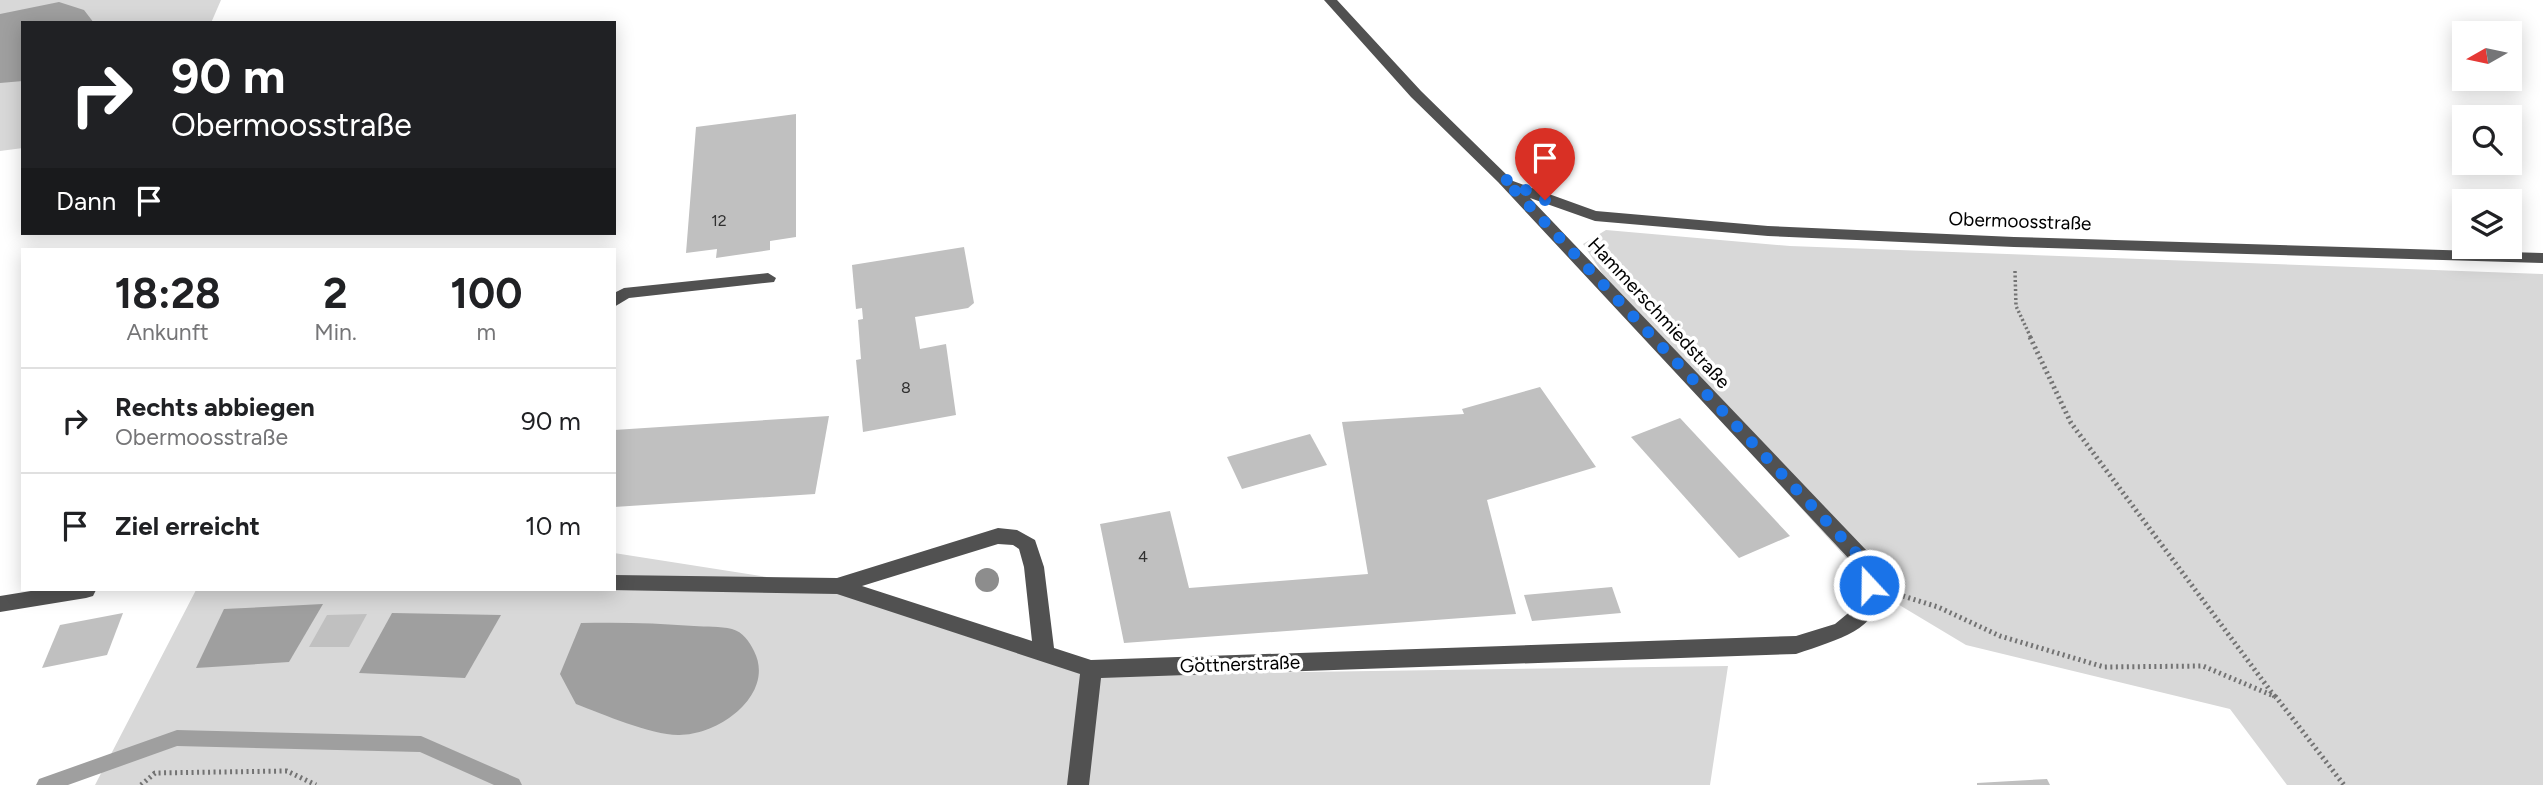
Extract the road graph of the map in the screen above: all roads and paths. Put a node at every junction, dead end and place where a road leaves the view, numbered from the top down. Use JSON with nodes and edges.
{"nodes":[{"id":1,"x":1330,"y":0,"type":"edge"},
{"id":2,"x":1503,"y":178,"type":"junction"},
{"id":3,"x":2014,"y":243,"type":"junction"},
{"id":4,"x":2543,"y":258,"type":"edge"},
{"id":5,"x":768,"y":278,"type":"dead end"},
{"id":6,"x":616,"y":300,"type":"edge"},
{"id":7,"x":616,"y":583,"type":"edge"},
{"id":8,"x":1869,"y":585,"type":"junction"},
{"id":9,"x":837,"y":586,"type":"junction"},
{"id":10,"x":80,"y":591,"type":"edge"},
{"id":11,"x":0,"y":604,"type":"edge"},
{"id":12,"x":1868,"y":609,"type":"joint"},
{"id":13,"x":1044,"y":653,"type":"junction"},
{"id":14,"x":1091,"y":669,"type":"junction"},
{"id":15,"x":2276,"y":698,"type":"junction"},
{"id":16,"x":141,"y":785,"type":"edge"},
{"id":17,"x":316,"y":785,"type":"edge"},
{"id":18,"x":1078,"y":785,"type":"edge"},
{"id":19,"x":2344,"y":785,"type":"edge"}],
"edges":[{"from":1,"to":2,"type":"street","name":"Hammerschmiedstraße"},
{"from":2,"to":3,"type":"street","name":"Obermoosstraße"},
{"from":2,"to":8,"type":"street","name":"Hammerschmiedstraße"},
{"from":3,"to":4,"type":"street","name":"Obermoosstraße"},
{"from":3,"to":15,"type":"path"},
{"from":5,"to":6,"type":"street"},
{"from":7,"to":9,"type":"street","name":"Göttnerstraße"},
{"from":8,"to":12,"type":"street","name":"Hammerschmiedstraße"},
{"from":8,"to":15,"type":"path"},
{"from":9,"to":13,"type":"street","name":"Göttnerstraße"},
{"from":9,"to":13,"type":"street"},
{"from":10,"to":11,"type":"street"},
{"from":12,"to":14,"type":"street","name":"Göttnerstraße"},
{"from":13,"to":14,"type":"street","name":"Göttnerstraße"},
{"from":14,"to":18,"type":"street"},
{"from":15,"to":19,"type":"path"},
{"from":16,"to":17,"type":"path"}]}
